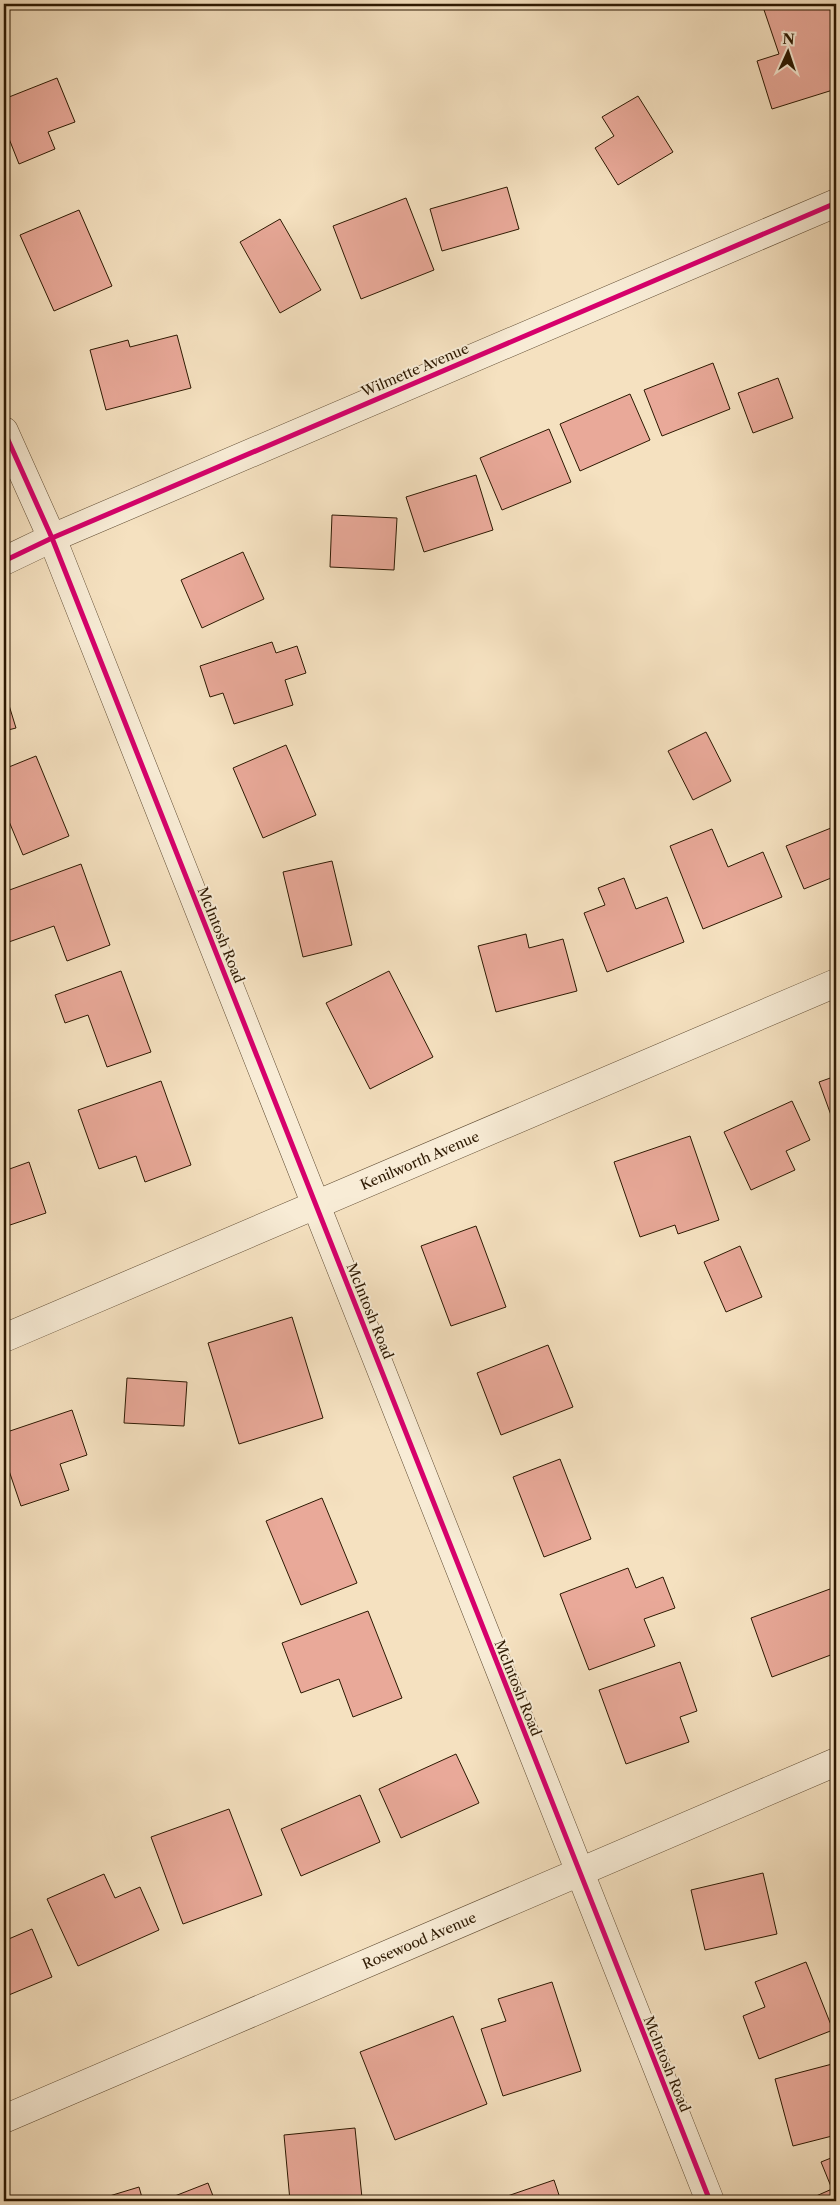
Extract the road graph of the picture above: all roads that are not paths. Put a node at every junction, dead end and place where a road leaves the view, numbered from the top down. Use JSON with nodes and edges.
{"nodes":[{"id":1,"x":836,"y":203,"type":"edge"},
{"id":2,"x":4,"y":431,"type":"edge"},
{"id":3,"x":52,"y":538,"type":"junction"},
{"id":4,"x":4,"y":561,"type":"edge"},
{"id":5,"x":836,"y":983,"type":"edge"},
{"id":6,"x":316,"y":1206,"type":"junction"},
{"id":7,"x":4,"y":1338,"type":"edge"},
{"id":8,"x":836,"y":1762,"type":"edge"},
{"id":9,"x":579,"y":1872,"type":"junction"},
{"id":10,"x":4,"y":2119,"type":"edge"},
{"id":11,"x":710,"y":2201,"type":"edge"}],
"edges":[{"from":1,"to":3,"type":"street","name":"Wilmette Avenue"},
{"from":2,"to":3,"type":"street","name":"McIntosh Road"},
{"from":3,"to":4,"type":"street","name":"Wilmette Avenue"},
{"from":3,"to":6,"type":"street","name":"McIntosh Road"},
{"from":5,"to":6,"type":"street","name":"Kenilworth Avenue"},
{"from":6,"to":7,"type":"street","name":"Kenilworth Avenue"},
{"from":6,"to":9,"type":"street","name":"McIntosh Road"},
{"from":8,"to":9,"type":"street","name":"Rosewood Avenue"},
{"from":9,"to":10,"type":"street","name":"Rosewood Avenue"},
{"from":9,"to":11,"type":"street","name":"McIntosh Road"}]}
